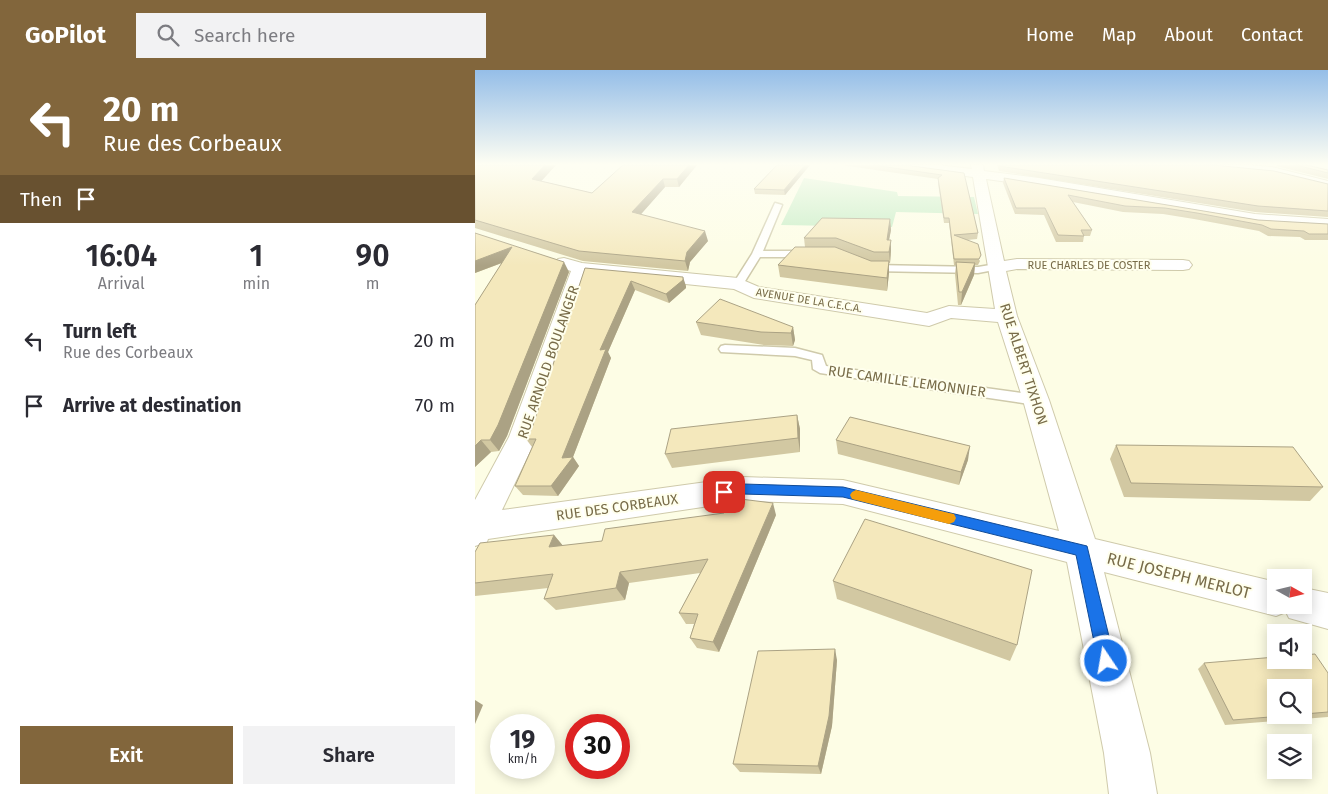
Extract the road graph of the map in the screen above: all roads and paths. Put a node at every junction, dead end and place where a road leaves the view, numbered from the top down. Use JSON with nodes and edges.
{"nodes":[{"id":1,"x":983,"y":199,"type":"edge"},
{"id":2,"x":1137,"y":199,"type":"edge"},
{"id":3,"x":778,"y":205,"type":"dead end"},
{"id":4,"x":1328,"y":224,"type":"edge"},
{"id":5,"x":757,"y":254,"type":"junction"},
{"id":6,"x":820,"y":254,"type":"edge"},
{"id":7,"x":544,"y":257,"type":"edge"},
{"id":8,"x":858,"y":261,"type":"edge"},
{"id":9,"x":1183,"y":265,"type":"dead end"},
{"id":10,"x":996,"y":267,"type":"junction"},
{"id":11,"x":581,"y":268,"type":"junction"},
{"id":12,"x":738,"y":284,"type":"junction"},
{"id":13,"x":1007,"y":316,"type":"junction"},
{"id":14,"x":725,"y":349,"type":"dead end"},
{"id":15,"x":1037,"y":400,"type":"junction"},
{"id":16,"x":476,"y":529,"type":"edge"},
{"id":17,"x":1082,"y":551,"type":"junction"},
{"id":18,"x":1267,"y":597,"type":"edge"},
{"id":19,"x":1313,"y":608,"type":"edge"},
{"id":20,"x":1328,"y":612,"type":"edge"},
{"id":21,"x":1133,"y":794,"type":"edge"}],
"edges":[{"from":1,"to":10,"type":"street","name":"RUE ALBERT TIXHON"},
{"from":2,"to":4,"type":"street"},
{"from":3,"to":5,"type":"lane"},
{"from":5,"to":6,"type":"lane"},
{"from":5,"to":12,"type":"lane"},
{"from":7,"to":11,"type":"street","name":"RUE ARNOLD BOULANGER"},
{"from":8,"to":10,"type":"lane"},
{"from":9,"to":10,"type":"street","name":"RUE CHARLES DE COSTER"},
{"from":10,"to":13,"type":"street","name":"RUE ALBERT TIXHON"},
{"from":11,"to":12,"type":"street","name":"AVENUE DE LA C.E.C.A."},
{"from":11,"to":16,"type":"street","name":"RUE ARNOLD BOULANGER"},
{"from":12,"to":13,"type":"street","name":"AVENUE DE LA C.E.C.A."},
{"from":13,"to":15,"type":"street","name":"RUE ALBERT TIXHON"},
{"from":14,"to":15,"type":"lane","name":"RUE CAMILLE LEMONNIER"},
{"from":15,"to":17,"type":"street","name":"RUE ALBERT TIXHON"},
{"from":16,"to":17,"type":"street","name":"RUE DES CORBEAUX"},
{"from":17,"to":18,"type":"street","name":"RUE JOSEPH MERLOT"},
{"from":17,"to":21,"type":"street","name":"RUE ALBERT TIXHON"},
{"from":19,"to":20,"type":"street"}]}
